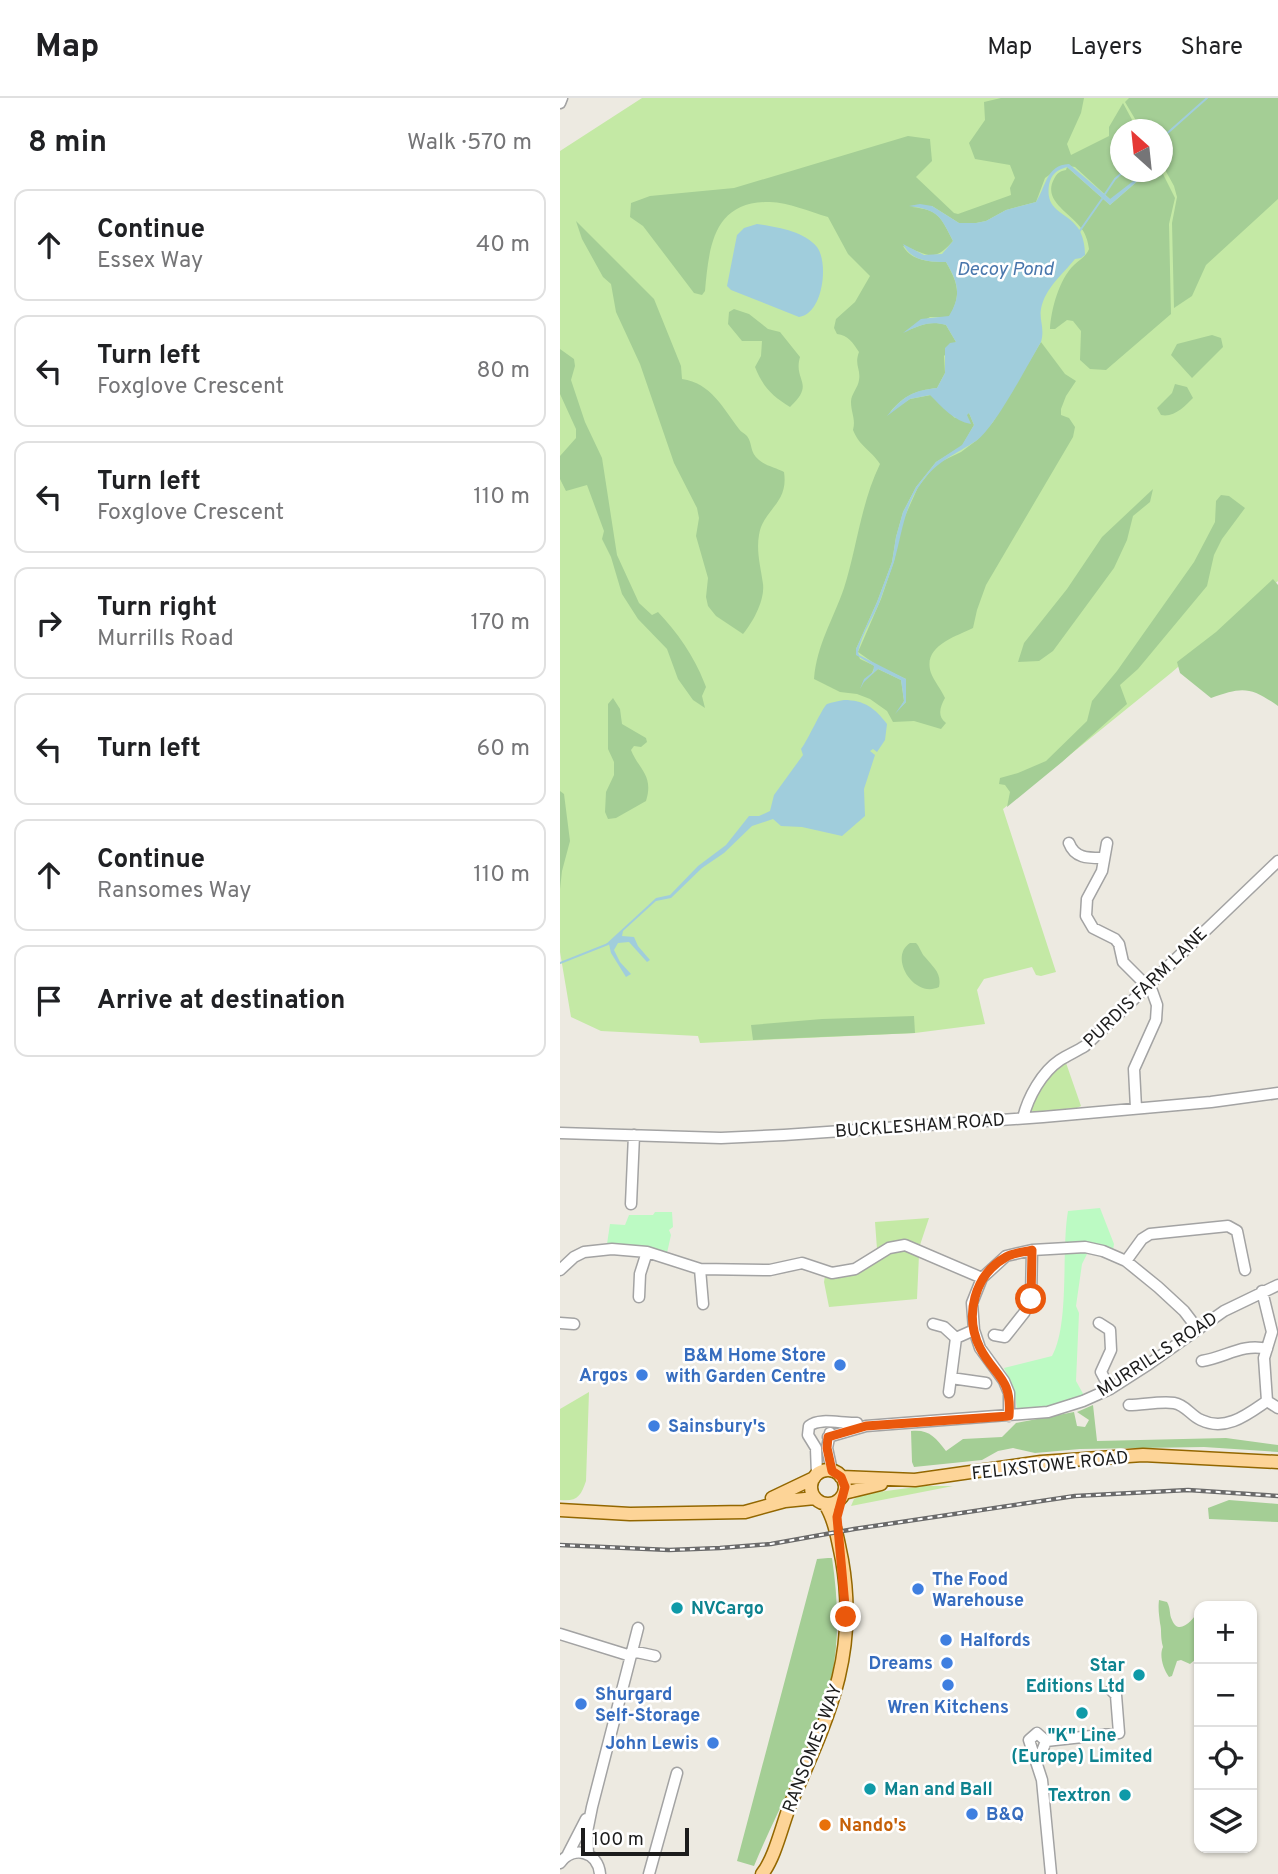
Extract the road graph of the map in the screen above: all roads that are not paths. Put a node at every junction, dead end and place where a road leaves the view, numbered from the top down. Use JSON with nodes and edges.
{"nodes":[{"id":1,"x":562,"y":98,"type":"edge"},
{"id":2,"x":560,"y":103,"type":"edge"},
{"id":3,"x":1069,"y":843,"type":"dead end"},
{"id":4,"x":1107,"y":843,"type":"dead end"},
{"id":5,"x":1104,"y":858,"type":"junction"},
{"id":6,"x":1278,"y":861,"type":"edge"},
{"id":7,"x":1147,"y":985,"type":"junction"},
{"id":8,"x":1278,"y":1093,"type":"edge"},
{"id":9,"x":1136,"y":1108,"type":"junction"},
{"id":10,"x":1023,"y":1118,"type":"junction"},
{"id":11,"x":560,"y":1133,"type":"edge"},
{"id":12,"x":634,"y":1135,"type":"junction"},
{"id":13,"x":631,"y":1204,"type":"dead end"},
{"id":14,"x":1032,"y":1250,"type":"junction"},
{"id":15,"x":647,"y":1252,"type":"junction"},
{"id":16,"x":1126,"y":1261,"type":"junction"},
{"id":17,"x":561,"y":1266,"type":"edge"},
{"id":18,"x":700,"y":1269,"type":"junction"},
{"id":19,"x":1245,"y":1270,"type":"dead end"},
{"id":20,"x":982,"y":1278,"type":"junction"},
{"id":21,"x":1278,"y":1285,"type":"edge"},
{"id":22,"x":1262,"y":1291,"type":"junction"},
{"id":23,"x":639,"y":1297,"type":"dead end"},
{"id":24,"x":703,"y":1304,"type":"dead end"},
{"id":25,"x":560,"y":1323,"type":"edge"},
{"id":26,"x":1099,"y":1323,"type":"dead end"},
{"id":27,"x":574,"y":1324,"type":"dead end"},
{"id":28,"x":933,"y":1324,"type":"dead end"},
{"id":29,"x":1197,"y":1328,"type":"junction"},
{"id":30,"x":974,"y":1330,"type":"junction"},
{"id":31,"x":994,"y":1335,"type":"dead end"},
{"id":32,"x":956,"y":1338,"type":"junction"},
{"id":33,"x":1267,"y":1349,"type":"junction"},
{"id":34,"x":1202,"y":1361,"type":"dead end"},
{"id":35,"x":951,"y":1378,"type":"junction"},
{"id":36,"x":986,"y":1382,"type":"dead end"},
{"id":37,"x":1110,"y":1389,"type":"junction"},
{"id":38,"x":949,"y":1392,"type":"dead end"},
{"id":39,"x":1267,"y":1401,"type":"junction"},
{"id":40,"x":1129,"y":1405,"type":"dead end"},
{"id":41,"x":1278,"y":1408,"type":"edge"},
{"id":42,"x":1009,"y":1416,"type":"junction"},
{"id":43,"x":825,"y":1422,"type":"junction"},
{"id":44,"x":866,"y":1426,"type":"junction"},
{"id":45,"x":828,"y":1437,"type":"junction"},
{"id":46,"x":1278,"y":1462,"type":"edge"},
{"id":47,"x":836,"y":1474,"type":"junction"},
{"id":48,"x":815,"y":1476,"type":"junction"},
{"id":49,"x":906,"y":1480,"type":"junction"},
{"id":50,"x":843,"y":1495,"type":"junction"},
{"id":51,"x":820,"y":1501,"type":"junction"},
{"id":52,"x":560,"y":1510,"type":"edge"},
{"id":53,"x":746,"y":1512,"type":"junction"},
{"id":54,"x":693,"y":1514,"type":"junction"},
{"id":55,"x":835,"y":1527,"type":"junction"},
{"id":56,"x":838,"y":1541,"type":"junction"},
{"id":57,"x":638,"y":1628,"type":"dead end"},
{"id":58,"x":560,"y":1634,"type":"edge"},
{"id":59,"x":632,"y":1653,"type":"junction"},
{"id":60,"x":655,"y":1657,"type":"dead end"},
{"id":61,"x":1111,"y":1690,"type":"dead end"},
{"id":62,"x":1046,"y":1741,"type":"junction"},
{"id":63,"x":1038,"y":1762,"type":"junction"},
{"id":64,"x":677,"y":1773,"type":"dead end"},
{"id":65,"x":592,"y":1807,"type":"junction"},
{"id":66,"x":588,"y":1854,"type":"junction"},
{"id":67,"x":564,"y":1859,"type":"edge"},
{"id":68,"x":765,"y":1872,"type":"edge"},
{"id":69,"x":600,"y":1874,"type":"edge"},
{"id":70,"x":649,"y":1874,"type":"edge"},
{"id":71,"x":1051,"y":1874,"type":"edge"}],
"edges":[{"from":1,"to":2,"type":"street"},
{"from":3,"to":5,"type":"street"},
{"from":4,"to":5,"type":"street"},
{"from":5,"to":7,"type":"street"},
{"from":6,"to":7,"type":"street","name":"PURDIS FARM LANE"},
{"from":7,"to":9,"type":"street"},
{"from":7,"to":10,"type":"street","name":"PURDIS FARM LANE"},
{"from":8,"to":9,"type":"street","name":"BUCKLESHAM ROAD"},
{"from":9,"to":10,"type":"street","name":"BUCKLESHAM ROAD"},
{"from":10,"to":12,"type":"street","name":"BUCKLESHAM ROAD"},
{"from":11,"to":12,"type":"street","name":"BUCKLESHAM ROAD"},
{"from":12,"to":13,"type":"street"},
{"from":14,"to":16,"type":"street"},
{"from":14,"to":20,"type":"street"},
{"from":14,"to":31,"type":"street"},
{"from":15,"to":17,"type":"street"},
{"from":15,"to":18,"type":"street"},
{"from":15,"to":23,"type":"street"},
{"from":16,"to":19,"type":"street"},
{"from":16,"to":29,"type":"street"},
{"from":18,"to":20,"type":"street"},
{"from":18,"to":24,"type":"street"},
{"from":20,"to":30,"type":"street"},
{"from":21,"to":22,"type":"street","name":"MURRILLS ROAD"},
{"from":22,"to":29,"type":"street","name":"MURRILLS ROAD"},
{"from":22,"to":33,"type":"street"},
{"from":25,"to":27,"type":"street"},
{"from":26,"to":37,"type":"street"},
{"from":28,"to":32,"type":"street"},
{"from":29,"to":37,"type":"street","name":"MURRILLS ROAD"},
{"from":30,"to":32,"type":"street"},
{"from":30,"to":42,"type":"street"},
{"from":32,"to":35,"type":"street"},
{"from":33,"to":34,"type":"street"},
{"from":33,"to":39,"type":"street"},
{"from":35,"to":36,"type":"street"},
{"from":35,"to":38,"type":"street"},
{"from":37,"to":42,"type":"street","name":"MURRILLS ROAD"},
{"from":39,"to":40,"type":"street"},
{"from":39,"to":41,"type":"street"},
{"from":42,"to":44,"type":"street","name":"MURRILLS ROAD"},
{"from":43,"to":44,"type":"street","name":"MURRILLS ROAD"},
{"from":43,"to":45,"type":"street"},
{"from":43,"to":48,"type":"street"},
{"from":44,"to":45,"type":"street","name":"MURRILLS ROAD"},
{"from":45,"to":47,"type":"street"},
{"from":46,"to":49,"type":"main road","name":"FELIXSTOWE ROAD"},
{"from":47,"to":48,"type":"main road"},
{"from":47,"to":49,"type":"main road","name":"FELIXSTOWE ROAD"},
{"from":47,"to":50,"type":"main road"},
{"from":48,"to":51,"type":"main road"},
{"from":48,"to":54,"type":"main road"},
{"from":49,"to":50,"type":"main road","name":"FELIXSTOWE ROAD"},
{"from":50,"to":51,"type":"main road"},
{"from":50,"to":56,"type":"main road","name":"RANSOMES WAY"},
{"from":51,"to":53,"type":"main road"},
{"from":51,"to":55,"type":"main road","name":"RANSOMES WAY"},
{"from":52,"to":54,"type":"main road"},
{"from":53,"to":54,"type":"main road"},
{"from":53,"to":55,"type":"main road"},
{"from":55,"to":56,"type":"main road","name":"RANSOMES WAY"},
{"from":56,"to":68,"type":"main road","name":"RANSOMES WAY"},
{"from":57,"to":59,"type":"street"},
{"from":58,"to":59,"type":"street"},
{"from":59,"to":60,"type":"street"},
{"from":59,"to":65,"type":"street"},
{"from":61,"to":62,"type":"street"},
{"from":62,"to":63,"type":"street"},
{"from":62,"to":63,"type":"street"},
{"from":63,"to":71,"type":"street"},
{"from":64,"to":70,"type":"street"},
{"from":65,"to":66,"type":"street"},
{"from":65,"to":67,"type":"street"},
{"from":66,"to":67,"type":"street"},
{"from":66,"to":69,"type":"street"}]}
